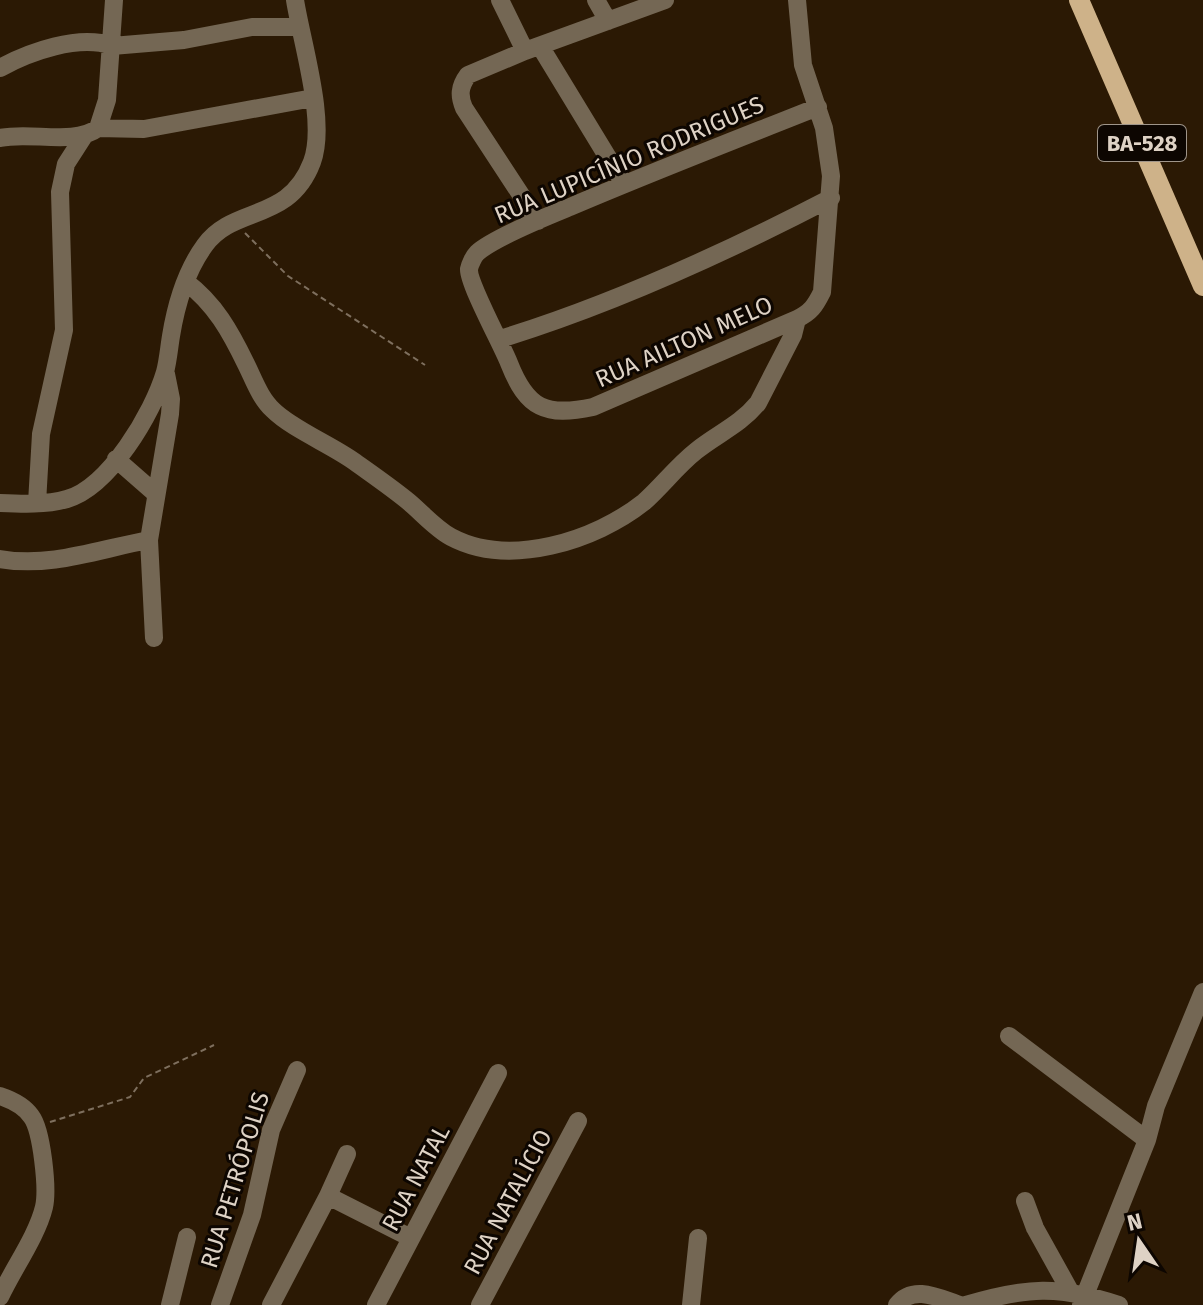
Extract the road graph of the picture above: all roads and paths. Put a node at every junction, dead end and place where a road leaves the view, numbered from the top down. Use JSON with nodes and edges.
{"nodes":[{"id":1,"x":114,"y":0,"type":"edge"},
{"id":2,"x":295,"y":0,"type":"edge"},
{"id":3,"x":500,"y":0,"type":"edge"},
{"id":4,"x":596,"y":0,"type":"edge"},
{"id":5,"x":665,"y":0,"type":"edge"},
{"id":6,"x":797,"y":0,"type":"edge"},
{"id":7,"x":1079,"y":0,"type":"edge"},
{"id":8,"x":608,"y":21,"type":"junction"},
{"id":9,"x":299,"y":27,"type":"junction"},
{"id":10,"x":112,"y":46,"type":"junction"},
{"id":11,"x":532,"y":49,"type":"junction"},
{"id":12,"x":0,"y":68,"type":"edge"},
{"id":13,"x":313,"y":98,"type":"junction"},
{"id":14,"x":818,"y":107,"type":"junction"},
{"id":15,"x":91,"y":132,"type":"junction"},
{"id":16,"x":0,"y":138,"type":"edge"},
{"id":17,"x":624,"y":184,"type":"junction"},
{"id":18,"x":831,"y":198,"type":"junction"},
{"id":19,"x":538,"y":221,"type":"junction"},
{"id":20,"x":235,"y":223,"type":"junction"},
{"id":21,"x":469,"y":268,"type":"joint"},
{"id":22,"x":186,"y":282,"type":"junction"},
{"id":23,"x":1203,"y":286,"type":"edge"},
{"id":24,"x":797,"y":319,"type":"junction"},
{"id":25,"x":500,"y":339,"type":"junction"},
{"id":26,"x":425,"y":365,"type":"dead end"},
{"id":27,"x":166,"y":371,"type":"junction"},
{"id":28,"x":116,"y":459,"type":"junction"},
{"id":29,"x":156,"y":494,"type":"junction"},
{"id":30,"x":0,"y":503,"type":"edge"},
{"id":31,"x":37,"y":503,"type":"junction"},
{"id":32,"x":149,"y":540,"type":"junction"},
{"id":33,"x":0,"y":559,"type":"edge"},
{"id":34,"x":154,"y":638,"type":"dead end"},
{"id":35,"x":1203,"y":992,"type":"edge"},
{"id":36,"x":1009,"y":1036,"type":"dead end"},
{"id":37,"x":214,"y":1045,"type":"dead end"},
{"id":38,"x":297,"y":1070,"type":"dead end"},
{"id":39,"x":498,"y":1073,"type":"dead end"},
{"id":40,"x":0,"y":1096,"type":"edge"},
{"id":41,"x":578,"y":1121,"type":"dead end"},
{"id":42,"x":37,"y":1125,"type":"junction"},
{"id":43,"x":1147,"y":1140,"type":"junction"},
{"id":44,"x":347,"y":1154,"type":"dead end"},
{"id":45,"x":328,"y":1196,"type":"junction"},
{"id":46,"x":1025,"y":1201,"type":"dead end"},
{"id":47,"x":187,"y":1237,"type":"dead end"},
{"id":48,"x":411,"y":1238,"type":"junction"},
{"id":49,"x":698,"y":1238,"type":"dead end"},
{"id":50,"x":0,"y":1297,"type":"edge"},
{"id":51,"x":1079,"y":1297,"type":"edge"},
{"id":52,"x":170,"y":1305,"type":"edge"},
{"id":53,"x":220,"y":1305,"type":"edge"},
{"id":54,"x":271,"y":1305,"type":"edge"},
{"id":55,"x":376,"y":1305,"type":"edge"},
{"id":56,"x":480,"y":1305,"type":"edge"},
{"id":57,"x":691,"y":1305,"type":"edge"},
{"id":58,"x":897,"y":1305,"type":"edge"},
{"id":59,"x":963,"y":1305,"type":"edge"},
{"id":60,"x":1119,"y":1305,"type":"edge"}],
"edges":[{"from":1,"to":10,"type":"street"},
{"from":2,"to":9,"type":"street"},
{"from":3,"to":11,"type":"street"},
{"from":4,"to":8,"type":"street"},
{"from":5,"to":8,"type":"street"},
{"from":6,"to":14,"type":"street","name":"RUA AILTON MELO"},
{"from":7,"to":23,"type":"main road","number":"BA-528"},
{"from":8,"to":11,"type":"street"},
{"from":9,"to":10,"type":"street"},
{"from":9,"to":13,"type":"street"},
{"from":10,"to":12,"type":"street"},
{"from":10,"to":15,"type":"street"},
{"from":11,"to":17,"type":"street"},
{"from":11,"to":19,"type":"street"},
{"from":13,"to":15,"type":"street"},
{"from":13,"to":20,"type":"street"},
{"from":14,"to":17,"type":"street","name":"RUA LUPICÍNIO RODRIGUES"},
{"from":14,"to":18,"type":"street","name":"RUA AILTON MELO"},
{"from":15,"to":16,"type":"street"},
{"from":15,"to":31,"type":"street"},
{"from":17,"to":19,"type":"street","name":"RUA LUPICÍNIO RODRIGUES"},
{"from":18,"to":24,"type":"street","name":"RUA AILTON MELO"},
{"from":18,"to":25,"type":"street"},
{"from":19,"to":21,"type":"street","name":"RUA LUPICÍNIO RODRIGUES"},
{"from":20,"to":22,"type":"street"},
{"from":20,"to":26,"type":"path"},
{"from":21,"to":25,"type":"street","name":"RUA AILTON MELO"},
{"from":22,"to":24,"type":"street"},
{"from":22,"to":27,"type":"street"},
{"from":24,"to":25,"type":"street","name":"RUA AILTON MELO"},
{"from":27,"to":28,"type":"street"},
{"from":27,"to":29,"type":"street"},
{"from":28,"to":29,"type":"street"},
{"from":28,"to":31,"type":"street"},
{"from":29,"to":32,"type":"street"},
{"from":30,"to":31,"type":"street"},
{"from":32,"to":33,"type":"street"},
{"from":32,"to":34,"type":"street"},
{"from":35,"to":43,"type":"street"},
{"from":36,"to":43,"type":"street"},
{"from":37,"to":42,"type":"path"},
{"from":38,"to":53,"type":"street","name":"RUA PETRÓPOLIS"},
{"from":39,"to":48,"type":"street","name":"RUA NATAL"},
{"from":40,"to":42,"type":"street"},
{"from":41,"to":56,"type":"street","name":"RUA NATALÍCIO"},
{"from":42,"to":50,"type":"street"},
{"from":43,"to":51,"type":"street"},
{"from":44,"to":45,"type":"street"},
{"from":45,"to":48,"type":"street"},
{"from":45,"to":54,"type":"street"},
{"from":46,"to":51,"type":"street"},
{"from":47,"to":52,"type":"street"},
{"from":48,"to":55,"type":"street","name":"RUA NATAL"},
{"from":49,"to":57,"type":"street"},
{"from":51,"to":59,"type":"street"},
{"from":51,"to":60,"type":"street"},
{"from":58,"to":59,"type":"street"}]}
